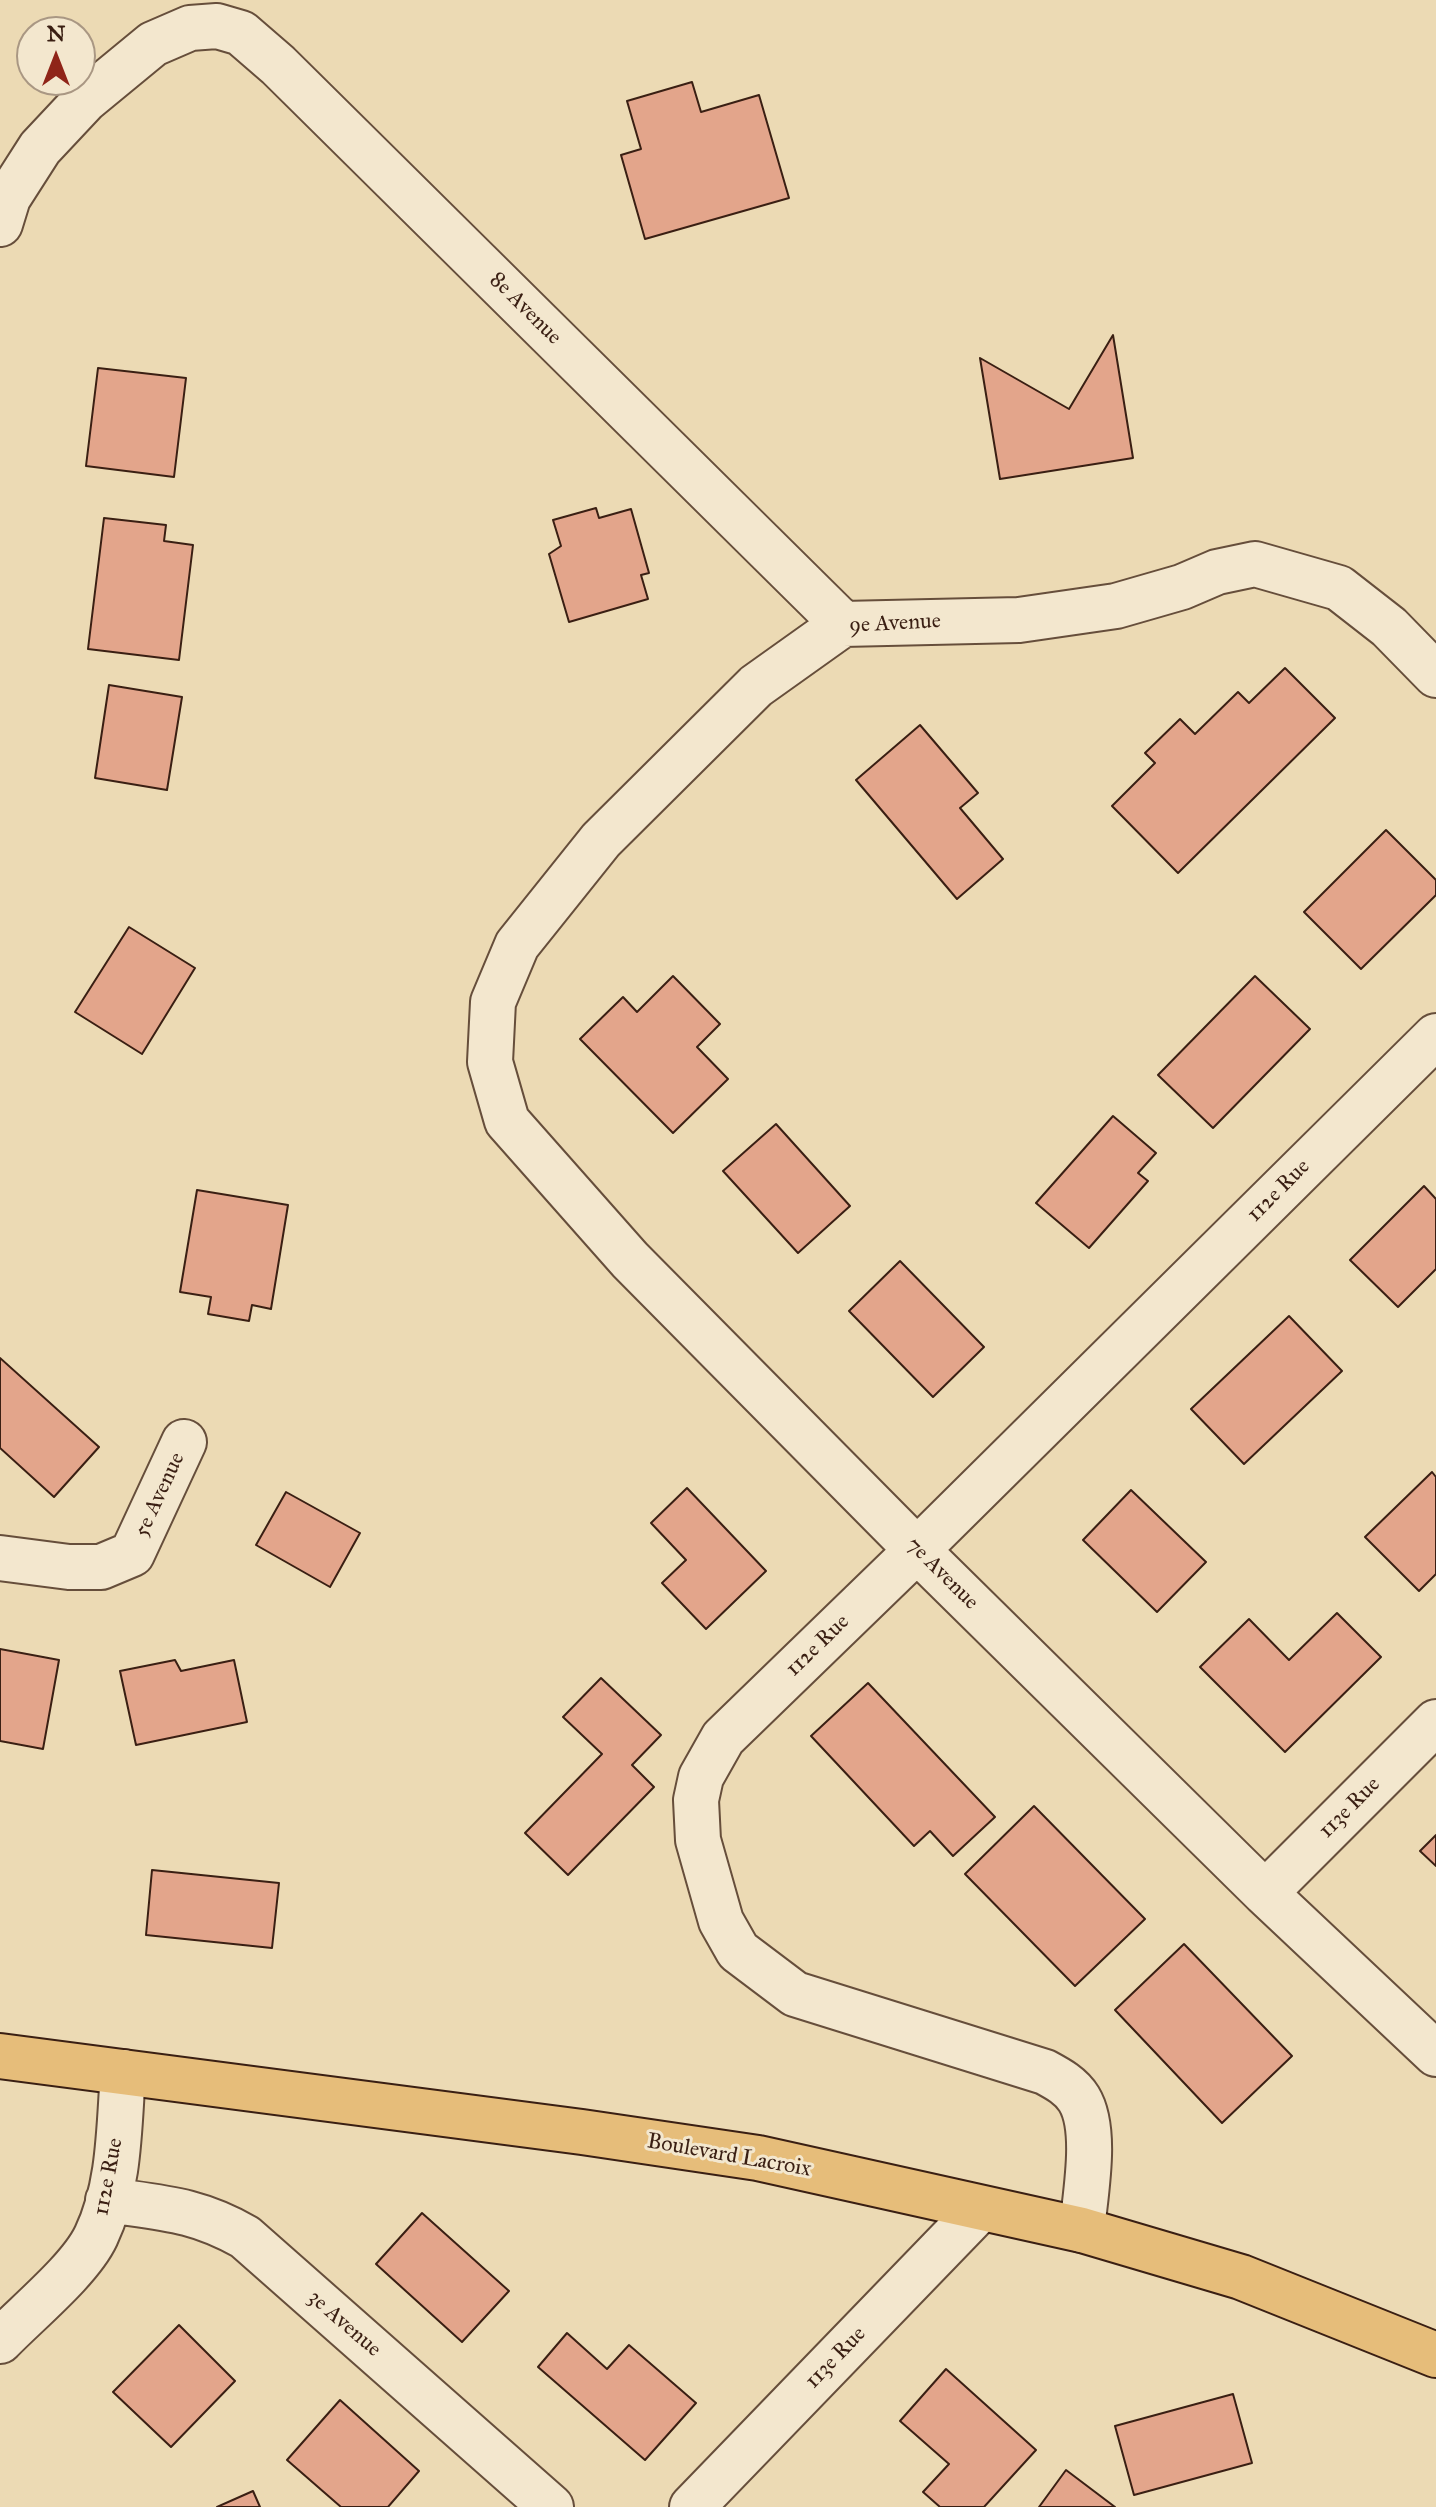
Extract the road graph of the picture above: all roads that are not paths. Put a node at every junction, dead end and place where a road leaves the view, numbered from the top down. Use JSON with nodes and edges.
{"nodes":[{"id":1,"x":0,"y":224,"type":"edge"},
{"id":2,"x":843,"y":624,"type":"junction"},
{"id":3,"x":1436,"y":675,"type":"edge"},
{"id":4,"x":1436,"y":1036,"type":"edge"},
{"id":5,"x":490,"y":1062,"type":"joint"},
{"id":6,"x":184,"y":1442,"type":"dead end"},
{"id":7,"x":917,"y":1550,"type":"junction"},
{"id":8,"x":0,"y":1558,"type":"edge"},
{"id":9,"x":1436,"y":1722,"type":"edge"},
{"id":10,"x":1265,"y":1893,"type":"junction"},
{"id":11,"x":1436,"y":2054,"type":"edge"},
{"id":12,"x":0,"y":2056,"type":"edge"},
{"id":13,"x":123,"y":2072,"type":"junction"},
{"id":14,"x":108,"y":2200,"type":"junction"},
{"id":15,"x":980,"y":2209,"type":"junction"},
{"id":16,"x":1082,"y":2230,"type":"junction"},
{"id":17,"x":0,"y":2341,"type":"edge"},
{"id":18,"x":1436,"y":2355,"type":"edge"},
{"id":19,"x":551,"y":2507,"type":"edge"},
{"id":20,"x":692,"y":2507,"type":"edge"}],
"edges":[{"from":1,"to":2,"type":"street","name":"8e Avenue"},
{"from":2,"to":3,"type":"street","name":"9e Avenue"},
{"from":2,"to":5,"type":"street","name":"9e Avenue"},
{"from":4,"to":7,"type":"street","name":"112e Rue"},
{"from":5,"to":7,"type":"street","name":"7e Avenue"},
{"from":6,"to":8,"type":"street","name":"5e Avenue"},
{"from":7,"to":10,"type":"street","name":"7e Avenue"},
{"from":7,"to":16,"type":"street","name":"112e Rue"},
{"from":9,"to":10,"type":"street","name":"113e Rue"},
{"from":10,"to":11,"type":"street","name":"7e Avenue"},
{"from":12,"to":13,"type":"main road","name":"Boulevard Lacroix"},
{"from":13,"to":14,"type":"street","name":"112e Rue"},
{"from":13,"to":15,"type":"main road","name":"Boulevard Lacroix"},
{"from":14,"to":17,"type":"street","name":"112e Rue"},
{"from":14,"to":19,"type":"street","name":"3e Avenue"},
{"from":15,"to":16,"type":"main road","name":"Boulevard Lacroix"},
{"from":15,"to":20,"type":"street","name":"113e Rue"},
{"from":16,"to":18,"type":"main road","name":"Boulevard Lacroix"}]}
